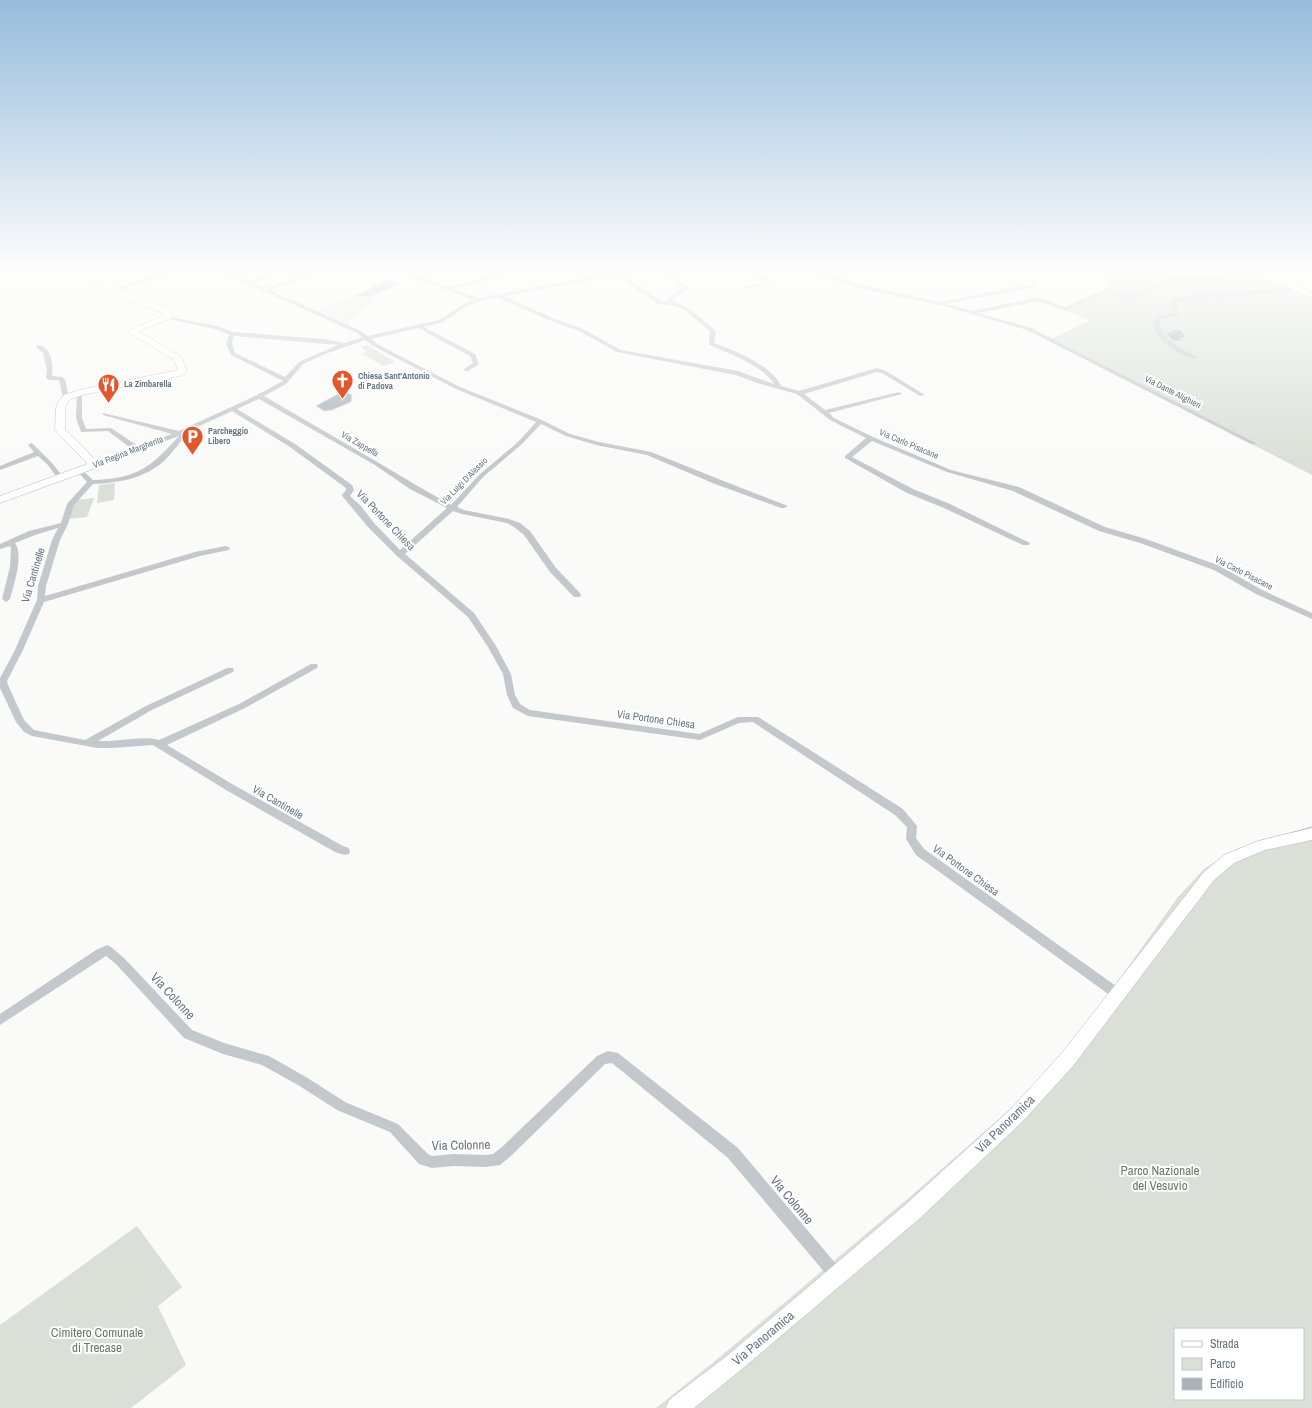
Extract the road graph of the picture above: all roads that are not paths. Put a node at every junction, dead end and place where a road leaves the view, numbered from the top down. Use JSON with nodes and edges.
{"nodes":[{"id":1,"x":136,"y":334,"type":"edge"},
{"id":2,"x":232,"y":334,"type":"joint"},
{"id":3,"x":361,"y":334,"type":"edge"},
{"id":4,"x":384,"y":334,"type":"edge"},
{"id":5,"x":433,"y":334,"type":"edge"},
{"id":6,"x":588,"y":334,"type":"edge"},
{"id":7,"x":713,"y":334,"type":"edge"},
{"id":8,"x":1039,"y":334,"type":"edge"},
{"id":9,"x":1160,"y":334,"type":"edge"},
{"id":10,"x":365,"y":338,"type":"junction"},
{"id":11,"x":344,"y":344,"type":"junction"},
{"id":12,"x":38,"y":346,"type":"dead end"},
{"id":13,"x":1194,"y":358,"type":"dead end"},
{"id":14,"x":466,"y":370,"type":"dead end"},
{"id":15,"x":286,"y":380,"type":"junction"},
{"id":16,"x":779,"y":388,"type":"junction"},
{"id":17,"x":79,"y":393,"type":"junction"},
{"id":18,"x":799,"y":393,"type":"junction"},
{"id":19,"x":899,"y":394,"type":"dead end"},
{"id":20,"x":922,"y":395,"type":"dead end"},
{"id":21,"x":259,"y":396,"type":"junction"},
{"id":22,"x":66,"y":398,"type":"junction"},
{"id":23,"x":232,"y":409,"type":"junction"},
{"id":24,"x":823,"y":413,"type":"junction"},
{"id":25,"x":105,"y":414,"type":"dead end"},
{"id":26,"x":540,"y":421,"type":"junction"},
{"id":27,"x":182,"y":432,"type":"junction"},
{"id":28,"x":871,"y":438,"type":"junction"},
{"id":29,"x":1253,"y":443,"type":"dead end"},
{"id":30,"x":31,"y":445,"type":"dead end"},
{"id":31,"x":137,"y":449,"type":"junction"},
{"id":32,"x":38,"y":453,"type":"junction"},
{"id":33,"x":92,"y":466,"type":"junction"},
{"id":34,"x":0,"y":468,"type":"edge"},
{"id":35,"x":80,"y":470,"type":"junction"},
{"id":36,"x":60,"y":478,"type":"junction"},
{"id":37,"x":91,"y":482,"type":"junction"},
{"id":38,"x":0,"y":500,"type":"edge"},
{"id":39,"x":784,"y":506,"type":"dead end"},
{"id":40,"x":452,"y":508,"type":"junction"},
{"id":41,"x":64,"y":524,"type":"junction"},
{"id":42,"x":11,"y":542,"type":"junction"},
{"id":43,"x":1026,"y":543,"type":"dead end"},
{"id":44,"x":0,"y":547,"type":"edge"},
{"id":45,"x":226,"y":548,"type":"dead end"},
{"id":46,"x":400,"y":554,"type":"junction"},
{"id":47,"x":577,"y":595,"type":"dead end"},
{"id":48,"x":6,"y":599,"type":"dead end"},
{"id":49,"x":41,"y":600,"type":"junction"},
{"id":50,"x":1312,"y":616,"type":"edge"},
{"id":51,"x":314,"y":666,"type":"dead end"},
{"id":52,"x":230,"y":670,"type":"dead end"},
{"id":53,"x":87,"y":744,"type":"junction"},
{"id":54,"x":160,"y":744,"type":"junction"},
{"id":55,"x":1312,"y":834,"type":"edge"},
{"id":56,"x":346,"y":851,"type":"dead end"},
{"id":57,"x":1119,"y":995,"type":"junction"},
{"id":58,"x":0,"y":1020,"type":"edge"},
{"id":59,"x":837,"y":1276,"type":"junction"},
{"id":60,"x":677,"y":1408,"type":"edge"}],
"edges":[{"from":1,"to":17,"type":"street"},
{"from":2,"to":11,"type":"street"},
{"from":2,"to":15,"type":"street"},
{"from":3,"to":10,"type":"street"},
{"from":4,"to":10,"type":"street","name":"Via Regina Margherita"},
{"from":5,"to":14,"type":"street"},
{"from":6,"to":16,"type":"street","name":"Via Carlo Pisacane"},
{"from":7,"to":16,"type":"street"},
{"from":8,"to":29,"type":"street","name":"Via Dante Alighieri"},
{"from":9,"to":13,"type":"street"},
{"from":10,"to":11,"type":"street","name":"Via Regina Margherita"},
{"from":10,"to":26,"type":"street"},
{"from":11,"to":15,"type":"street","name":"Via Regina Margherita"},
{"from":12,"to":22,"type":"street"},
{"from":15,"to":21,"type":"street","name":"Via Regina Margherita"},
{"from":16,"to":18,"type":"street","name":"Via Carlo Pisacane"},
{"from":17,"to":22,"type":"street"},
{"from":17,"to":31,"type":"street"},
{"from":18,"to":20,"type":"street"},
{"from":18,"to":24,"type":"street","name":"Via Carlo Pisacane"},
{"from":19,"to":24,"type":"street"},
{"from":21,"to":23,"type":"street","name":"Via Regina Margherita"},
{"from":21,"to":40,"type":"street","name":"Via Zappella"},
{"from":22,"to":33,"type":"street"},
{"from":23,"to":27,"type":"street","name":"Via Regina Margherita"},
{"from":23,"to":46,"type":"street","name":"Via Portone Chiesa"},
{"from":24,"to":28,"type":"street","name":"Via Carlo Pisacane"},
{"from":25,"to":27,"type":"street"},
{"from":26,"to":39,"type":"street"},
{"from":26,"to":40,"type":"street","name":"Via Luigi D'Alessio"},
{"from":27,"to":31,"type":"street","name":"Via Regina Margherita"},
{"from":27,"to":37,"type":"street"},
{"from":28,"to":43,"type":"street"},
{"from":28,"to":50,"type":"street","name":"Via Carlo Pisacane"},
{"from":30,"to":32,"type":"street"},
{"from":31,"to":33,"type":"street","name":"Via Regina Margherita"},
{"from":32,"to":34,"type":"street"},
{"from":32,"to":36,"type":"street"},
{"from":33,"to":35,"type":"street","name":"Via Regina Margherita"},
{"from":35,"to":36,"type":"street","name":"Via Regina Margherita"},
{"from":35,"to":37,"type":"street"},
{"from":36,"to":38,"type":"street","name":"Via Regina Margherita"},
{"from":37,"to":41,"type":"street","name":"Via Cantinelle"},
{"from":40,"to":46,"type":"street","name":"Via Luigi D'Alessio"},
{"from":40,"to":47,"type":"street","name":"Via Zappella"},
{"from":41,"to":42,"type":"street"},
{"from":41,"to":49,"type":"street","name":"Via Cantinelle"},
{"from":42,"to":44,"type":"street"},
{"from":42,"to":48,"type":"street"},
{"from":45,"to":49,"type":"street"},
{"from":46,"to":57,"type":"street","name":"Via Portone Chiesa"},
{"from":49,"to":53,"type":"street","name":"Via Cantinelle"},
{"from":51,"to":54,"type":"street"},
{"from":52,"to":53,"type":"street"},
{"from":53,"to":54,"type":"street","name":"Via Cantinelle"},
{"from":54,"to":56,"type":"street","name":"Via Cantinelle"},
{"from":55,"to":57,"type":"street","name":"Via Panoramica"},
{"from":57,"to":59,"type":"street","name":"Via Panoramica"},
{"from":58,"to":59,"type":"street","name":"Via Colonne"},
{"from":59,"to":60,"type":"street","name":"Via Panoramica"}]}
